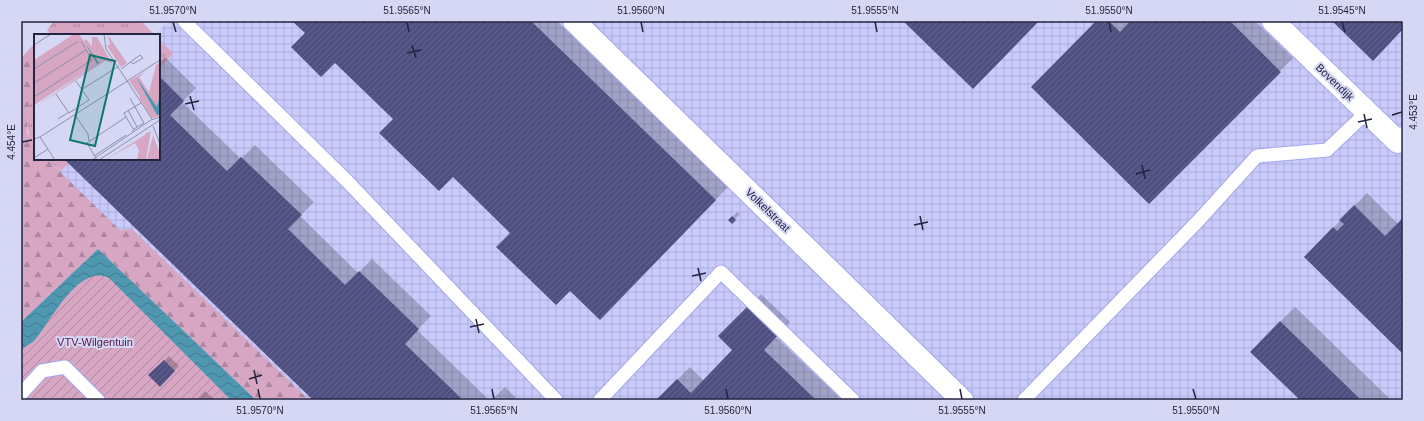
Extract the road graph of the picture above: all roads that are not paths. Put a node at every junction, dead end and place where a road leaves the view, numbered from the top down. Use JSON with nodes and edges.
{"nodes":[{"id":1,"x":184,"y":21,"type":"edge"},
{"id":2,"x":574,"y":21,"type":"edge"},
{"id":3,"x":1273,"y":21,"type":"edge"},
{"id":4,"x":1367,"y":112,"type":"junction"},
{"id":5,"x":1401,"y":140,"type":"edge"},
{"id":6,"x":21,"y":394,"type":"edge"},
{"id":7,"x":98,"y":400,"type":"edge"},
{"id":8,"x":556,"y":400,"type":"edge"},
{"id":9,"x":600,"y":400,"type":"edge"},
{"id":10,"x":853,"y":400,"type":"edge"},
{"id":11,"x":962,"y":400,"type":"edge"},
{"id":12,"x":1024,"y":400,"type":"edge"}],
"edges":[{"from":1,"to":8,"type":"lane"},
{"from":2,"to":11,"type":"street","name":"Volkelstraat"},
{"from":3,"to":4,"type":"street","name":"Bovendijk"},
{"from":4,"to":5,"type":"street","name":"Bovendijk"},
{"from":4,"to":12,"type":"lane"},
{"from":6,"to":7,"type":"lane"},
{"from":9,"to":10,"type":"lane"}]}
